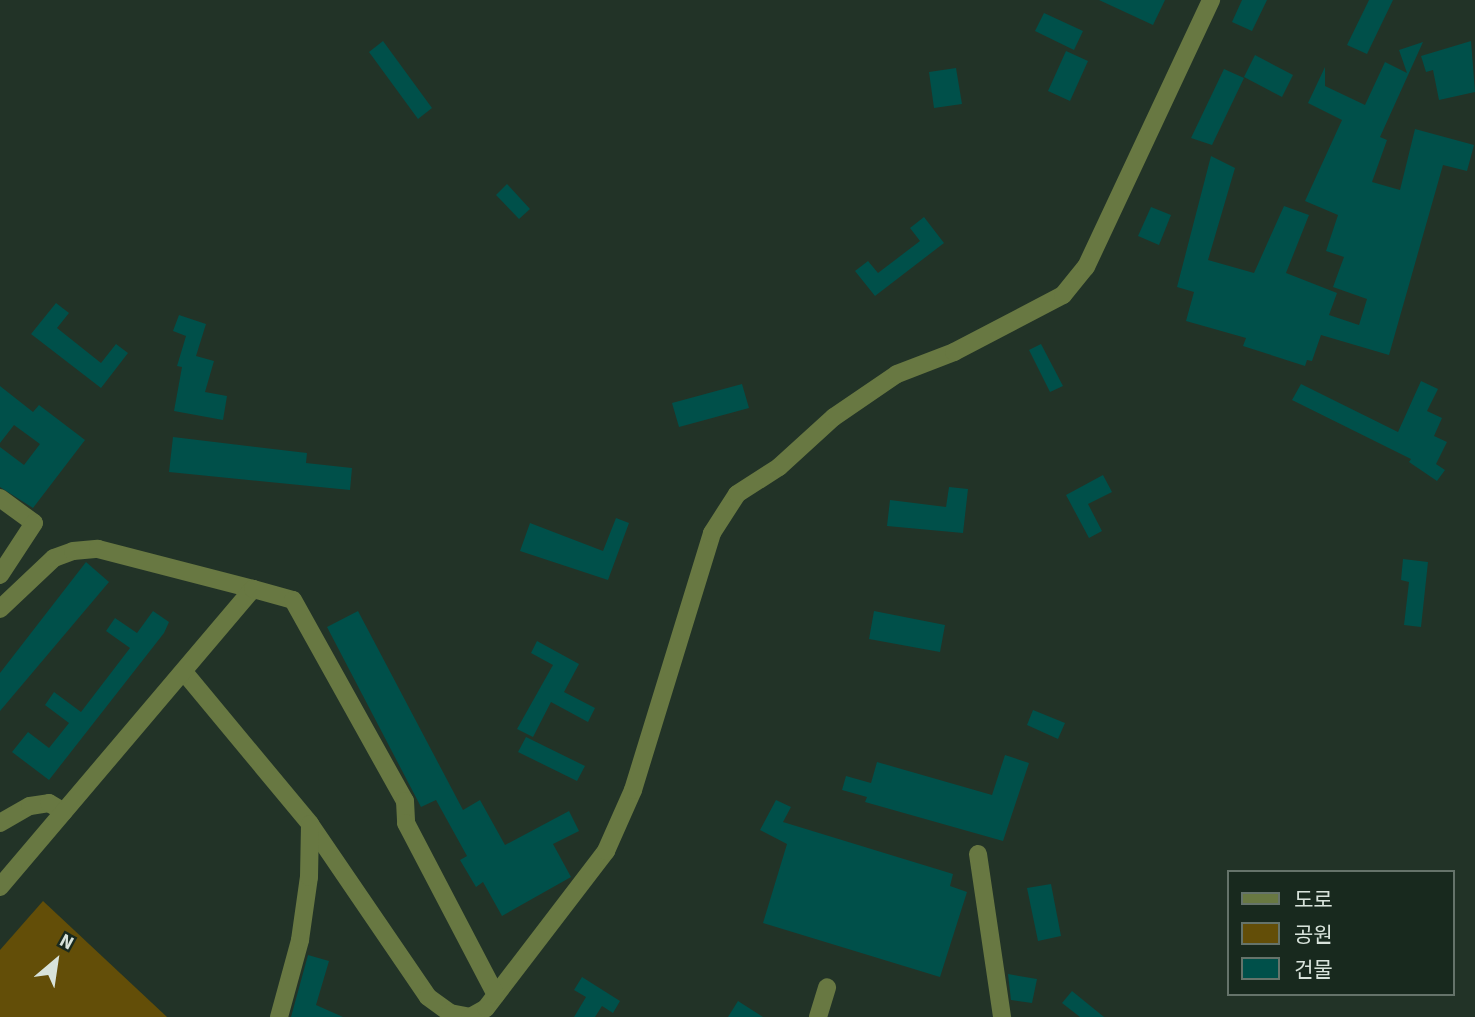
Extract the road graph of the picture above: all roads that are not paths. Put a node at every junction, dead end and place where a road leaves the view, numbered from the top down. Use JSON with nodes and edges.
{"nodes":[{"id":1,"x":1211,"y":0,"type":"edge"},
{"id":2,"x":0,"y":498,"type":"edge"},
{"id":3,"x":0,"y":575,"type":"edge"},
{"id":4,"x":253,"y":589,"type":"junction"},
{"id":5,"x":0,"y":609,"type":"edge"},
{"id":6,"x":184,"y":672,"type":"junction"},
{"id":7,"x":64,"y":813,"type":"junction"},
{"id":8,"x":0,"y":824,"type":"edge"},
{"id":9,"x":310,"y":824,"type":"junction"},
{"id":10,"x":978,"y":854,"type":"dead end"},
{"id":11,"x":0,"y":887,"type":"edge"},
{"id":12,"x":827,"y":987,"type":"dead end"},
{"id":13,"x":496,"y":995,"type":"junction"},
{"id":14,"x":279,"y":1017,"type":"edge"},
{"id":15,"x":818,"y":1017,"type":"edge"},
{"id":16,"x":1002,"y":1017,"type":"edge"}],
"edges":[{"from":1,"to":13,"type":"street"},
{"from":2,"to":3,"type":"street"},
{"from":4,"to":5,"type":"street"},
{"from":4,"to":6,"type":"street"},
{"from":4,"to":13,"type":"street"},
{"from":6,"to":7,"type":"street"},
{"from":6,"to":9,"type":"street"},
{"from":7,"to":8,"type":"street"},
{"from":7,"to":11,"type":"street"},
{"from":9,"to":13,"type":"street"},
{"from":9,"to":14,"type":"street"},
{"from":10,"to":16,"type":"street"},
{"from":12,"to":15,"type":"street"}]}
